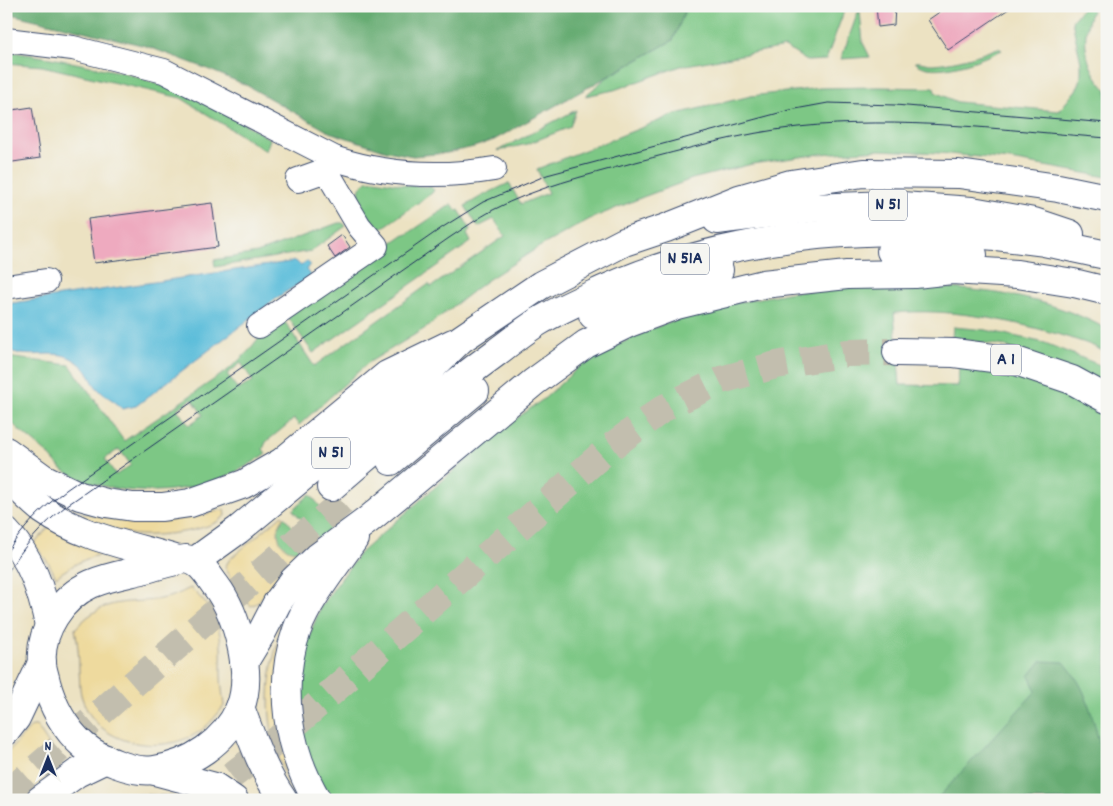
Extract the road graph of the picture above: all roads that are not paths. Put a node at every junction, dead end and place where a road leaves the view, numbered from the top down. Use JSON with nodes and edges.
{"nodes":[{"id":1,"x":6,"y":40,"type":"edge"},
{"id":2,"x":331,"y":164,"type":"junction"},
{"id":3,"x":494,"y":169,"type":"dead end"},
{"id":4,"x":298,"y":180,"type":"dead end"},
{"id":5,"x":1107,"y":198,"type":"edge"},
{"id":6,"x":666,"y":228,"type":"junction"},
{"id":7,"x":1107,"y":246,"type":"edge"},
{"id":8,"x":1107,"y":255,"type":"edge"},
{"id":9,"x":915,"y":274,"type":"junction"},
{"id":10,"x":1107,"y":278,"type":"edge"},
{"id":11,"x":46,"y":281,"type":"dead end"},
{"id":12,"x":6,"y":287,"type":"edge"},
{"id":13,"x":1107,"y":291,"type":"edge"},
{"id":14,"x":1107,"y":310,"type":"edge"},
{"id":15,"x":259,"y":326,"type":"dead end"},
{"id":16,"x":462,"y":339,"type":"junction"},
{"id":17,"x":897,"y":352,"type":"tunnel mouth"},
{"id":18,"x":1107,"y":399,"type":"edge"},
{"id":19,"x":6,"y":451,"type":"edge"},
{"id":20,"x":6,"y":476,"type":"edge"},
{"id":21,"x":368,"y":520,"type":"junction"},
{"id":22,"x":6,"y":532,"type":"edge"},
{"id":23,"x":187,"y":560,"type":"junction"},
{"id":24,"x":49,"y":625,"type":"junction"},
{"id":25,"x":244,"y":662,"type":"junction"},
{"id":26,"x":42,"y":663,"type":"junction"},
{"id":27,"x":240,"y":707,"type":"junction"},
{"id":28,"x":6,"y":731,"type":"edge"},
{"id":29,"x":106,"y":759,"type":"junction"},
{"id":30,"x":153,"y":770,"type":"junction"},
{"id":31,"x":40,"y":800,"type":"edge"},
{"id":32,"x":234,"y":800,"type":"edge"},
{"id":33,"x":283,"y":800,"type":"edge"},
{"id":34,"x":316,"y":800,"type":"edge"}],
"edges":[{"from":1,"to":2,"type":"lane"},
{"from":2,"to":3,"type":"lane"},
{"from":2,"to":4,"type":"lane"},
{"from":2,"to":15,"type":"lane"},
{"from":5,"to":6,"type":"main road","number":"N 51"},
{"from":6,"to":7,"type":"main road","number":"N 51"},
{"from":6,"to":16,"type":"main road","number":"N 51"},
{"from":8,"to":10,"type":"main road","number":"N 51A"},
{"from":9,"to":13,"type":"main road"},
{"from":9,"to":14,"type":"main road"},
{"from":9,"to":21,"type":"main road"},
{"from":11,"to":12,"type":"lane"},
{"from":16,"to":19,"type":"main road"},
{"from":16,"to":23,"type":"main road","number":"N 51"},
{"from":17,"to":18,"type":"main road","number":"A 1"},
{"from":20,"to":23,"type":"main road"},
{"from":21,"to":25,"type":"main road"},
{"from":21,"to":34,"type":"main road"},
{"from":22,"to":24,"type":"main road"},
{"from":23,"to":24,"type":"main road","number":"N 51"},
{"from":23,"to":25,"type":"main road","number":"N 51"},
{"from":24,"to":26,"type":"main road","number":"N 51"},
{"from":25,"to":27,"type":"main road","number":"N 51"},
{"from":26,"to":28,"type":"main road","number":"N 51"},
{"from":26,"to":29,"type":"main road","number":"N 51"},
{"from":27,"to":30,"type":"main road","number":"N 51"},
{"from":27,"to":33,"type":"main road"},
{"from":29,"to":30,"type":"main road","number":"N 51"},
{"from":29,"to":31,"type":"main road"},
{"from":30,"to":32,"type":"main road"}]}
